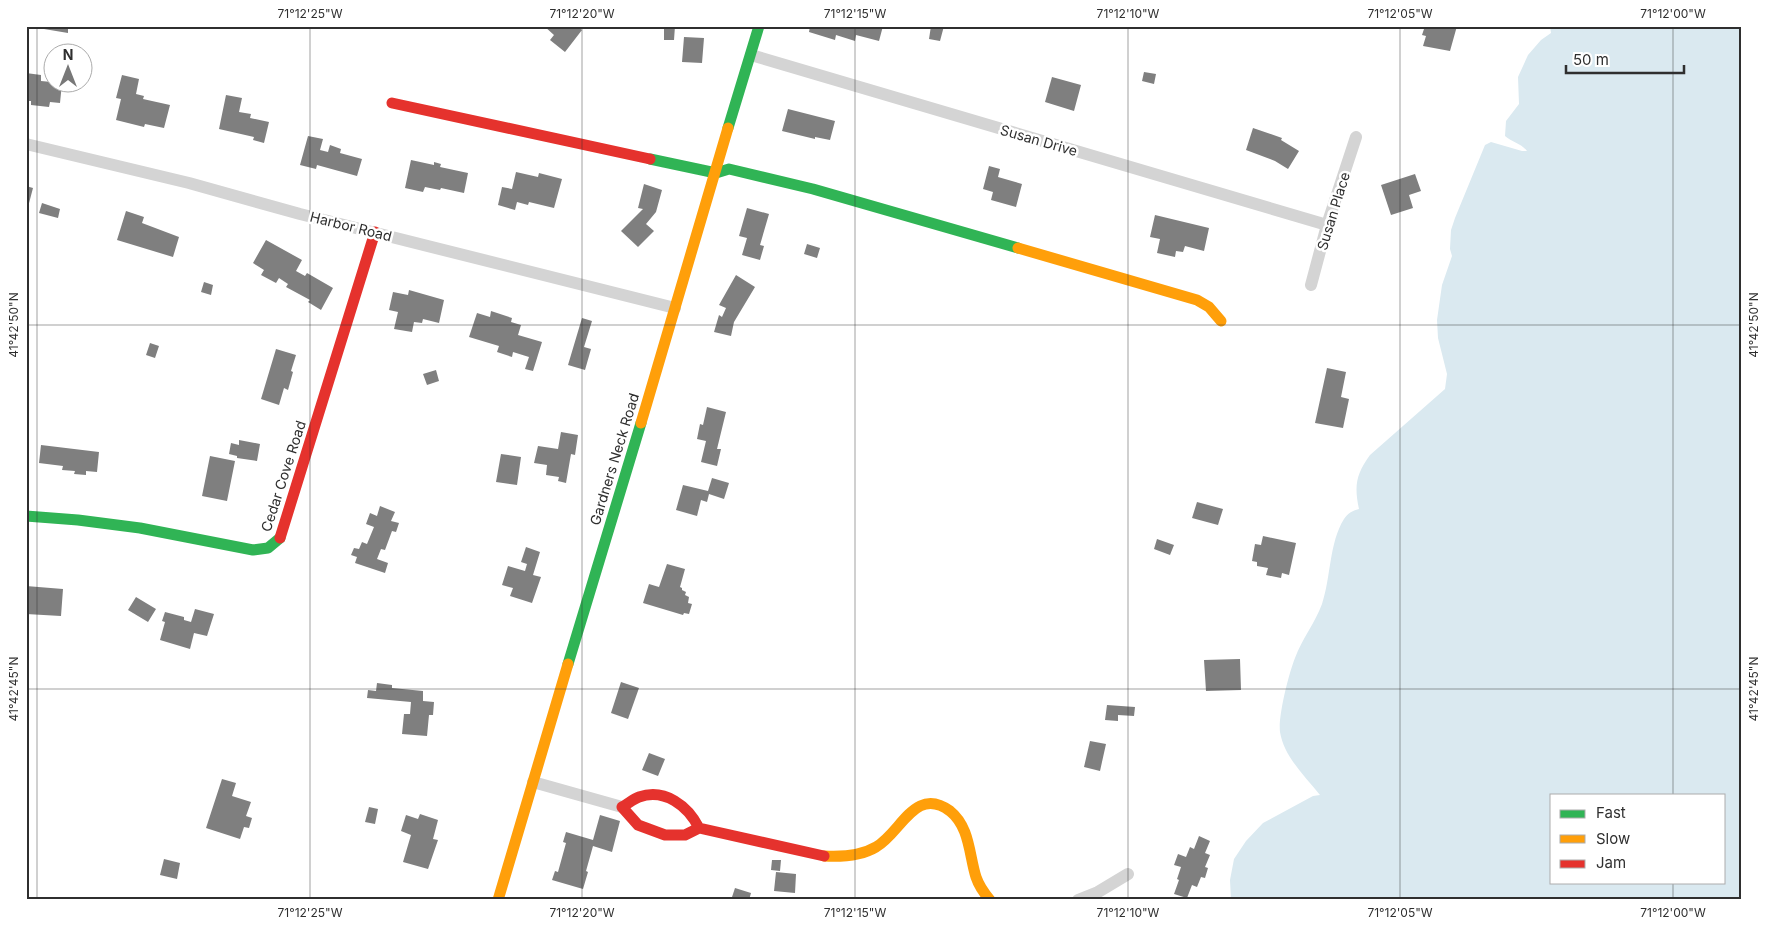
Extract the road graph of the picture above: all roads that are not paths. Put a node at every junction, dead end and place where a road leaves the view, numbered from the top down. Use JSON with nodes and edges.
{"nodes":[{"id":1,"x":760,"y":26,"type":"edge"},
{"id":2,"x":751,"y":55,"type":"junction"},
{"id":3,"x":392,"y":103,"type":"dead end"},
{"id":4,"x":1356,"y":137,"type":"dead end"},
{"id":5,"x":26,"y":144,"type":"edge"},
{"id":6,"x":716,"y":173,"type":"junction"},
{"id":7,"x":1327,"y":225,"type":"junction"},
{"id":8,"x":375,"y":232,"type":"junction"},
{"id":9,"x":1311,"y":285,"type":"dead end"},
{"id":10,"x":675,"y":308,"type":"junction"},
{"id":11,"x":1221,"y":321,"type":"dead end"},
{"id":12,"x":26,"y":516,"type":"edge"},
{"id":13,"x":533,"y":782,"type":"junction"},
{"id":14,"x":622,"y":807,"type":"junction"},
{"id":15,"x":699,"y":828,"type":"junction"},
{"id":16,"x":1128,"y":874,"type":"dead end"},
{"id":17,"x":498,"y":900,"type":"edge"},
{"id":18,"x":990,"y":900,"type":"edge"},
{"id":19,"x":1078,"y":900,"type":"edge"}],
"edges":[{"from":1,"to":2,"type":"street","name":"Gardners Neck Road"},
{"from":2,"to":6,"type":"street","name":"Gardners Neck Road"},
{"from":2,"to":7,"type":"street","name":"Susan Drive"},
{"from":3,"to":6,"type":"street"},
{"from":4,"to":7,"type":"street","name":"Susan Place"},
{"from":5,"to":8,"type":"street","name":"Harbor Road"},
{"from":6,"to":10,"type":"street","name":"Gardners Neck Road"},
{"from":6,"to":11,"type":"street"},
{"from":7,"to":9,"type":"street","name":"Susan Place"},
{"from":8,"to":10,"type":"street","name":"Harbor Road"},
{"from":8,"to":12,"type":"street","name":"Cedar Cove Road"},
{"from":10,"to":13,"type":"street","name":"Gardners Neck Road"},
{"from":13,"to":14,"type":"street"},
{"from":13,"to":17,"type":"street","name":"Gardners Neck Road"},
{"from":14,"to":15,"type":"street"},
{"from":14,"to":15,"type":"street"},
{"from":15,"to":18,"type":"street"},
{"from":16,"to":19,"type":"street"}]}
